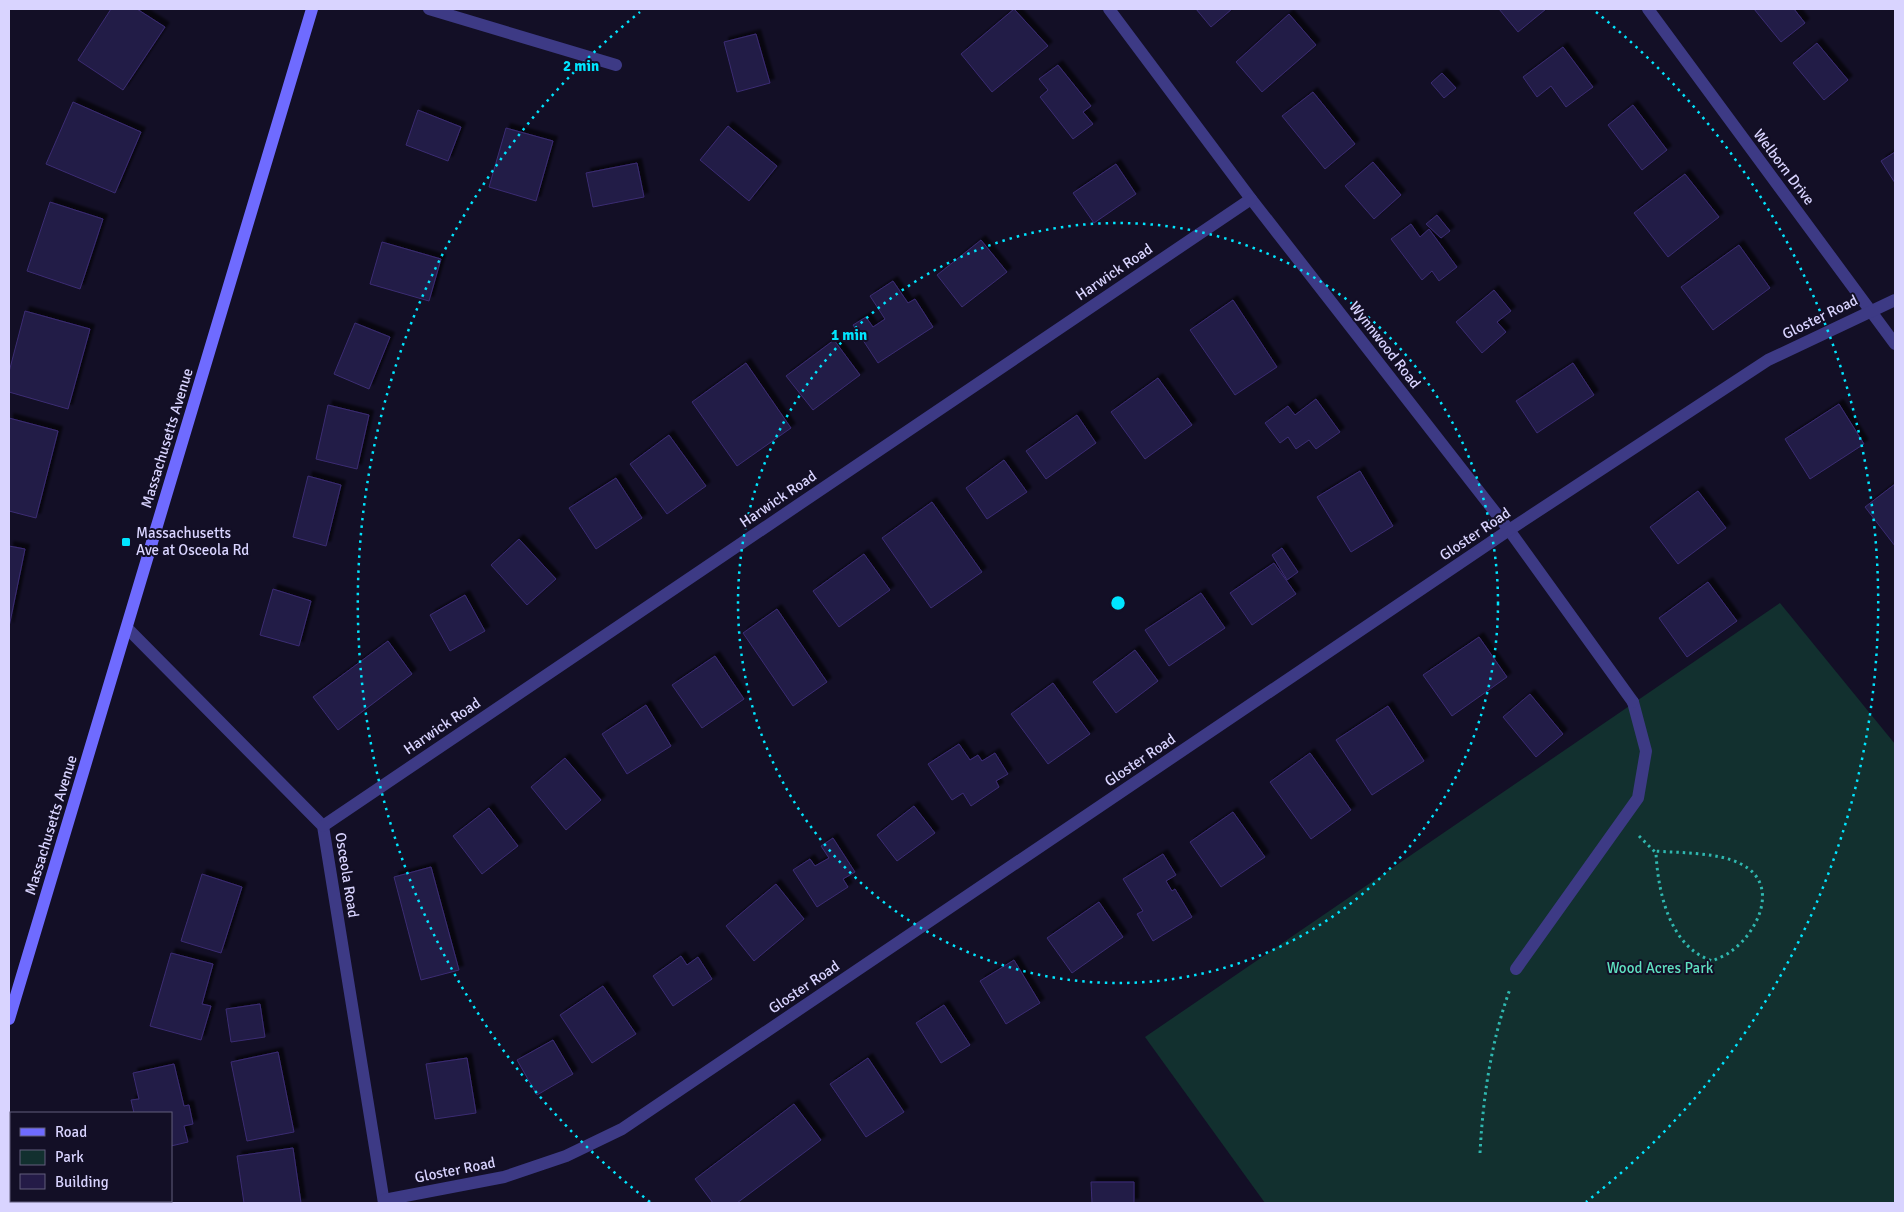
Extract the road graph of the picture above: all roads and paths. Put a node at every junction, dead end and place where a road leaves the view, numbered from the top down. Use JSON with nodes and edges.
{"nodes":[{"id":1,"x":312,"y":9,"type":"edge"},
{"id":2,"x":429,"y":9,"type":"edge"},
{"id":3,"x":1109,"y":9,"type":"edge"},
{"id":4,"x":1648,"y":9,"type":"edge"},
{"id":5,"x":616,"y":66,"type":"dead end"},
{"id":6,"x":1251,"y":199,"type":"junction"},
{"id":7,"x":1895,"y":300,"type":"edge"},
{"id":8,"x":1870,"y":311,"type":"junction"},
{"id":9,"x":1895,"y":344,"type":"edge"},
{"id":10,"x":1509,"y":530,"type":"junction"},
{"id":11,"x":127,"y":628,"type":"junction"},
{"id":12,"x":1622,"y":820,"type":"junction"},
{"id":13,"x":323,"y":826,"type":"junction"},
{"id":14,"x":1654,"y":851,"type":"junction"},
{"id":15,"x":1516,"y":969,"type":"joint"},
{"id":16,"x":9,"y":1019,"type":"edge"},
{"id":17,"x":1480,"y":1153,"type":"dead end"},
{"id":18,"x":384,"y":1202,"type":"edge"}],
"edges":[{"from":1,"to":11,"type":"main road","name":"Massachusetts Avenue"},
{"from":2,"to":5,"type":"street"},
{"from":3,"to":6,"type":"street","name":"Wynnwood Road"},
{"from":4,"to":8,"type":"street","name":"Welborn Drive"},
{"from":6,"to":10,"type":"street","name":"Wynnwood Road"},
{"from":6,"to":13,"type":"street","name":"Harwick Road"},
{"from":7,"to":8,"type":"street","name":"Gloster Road"},
{"from":8,"to":9,"type":"street","name":"Welborn Drive"},
{"from":8,"to":10,"type":"street","name":"Gloster Road"},
{"from":10,"to":12,"type":"street","name":"Wynnwood Road"},
{"from":10,"to":18,"type":"street","name":"Gloster Road"},
{"from":11,"to":13,"type":"street","name":"Osceola Road"},
{"from":11,"to":16,"type":"main road","name":"Massachusetts Avenue"},
{"from":12,"to":14,"type":"path"},
{"from":12,"to":15,"type":"street"},
{"from":13,"to":18,"type":"street","name":"Osceola Road"},
{"from":14,"to":14,"type":"path"},
{"from":15,"to":17,"type":"path"}]}
